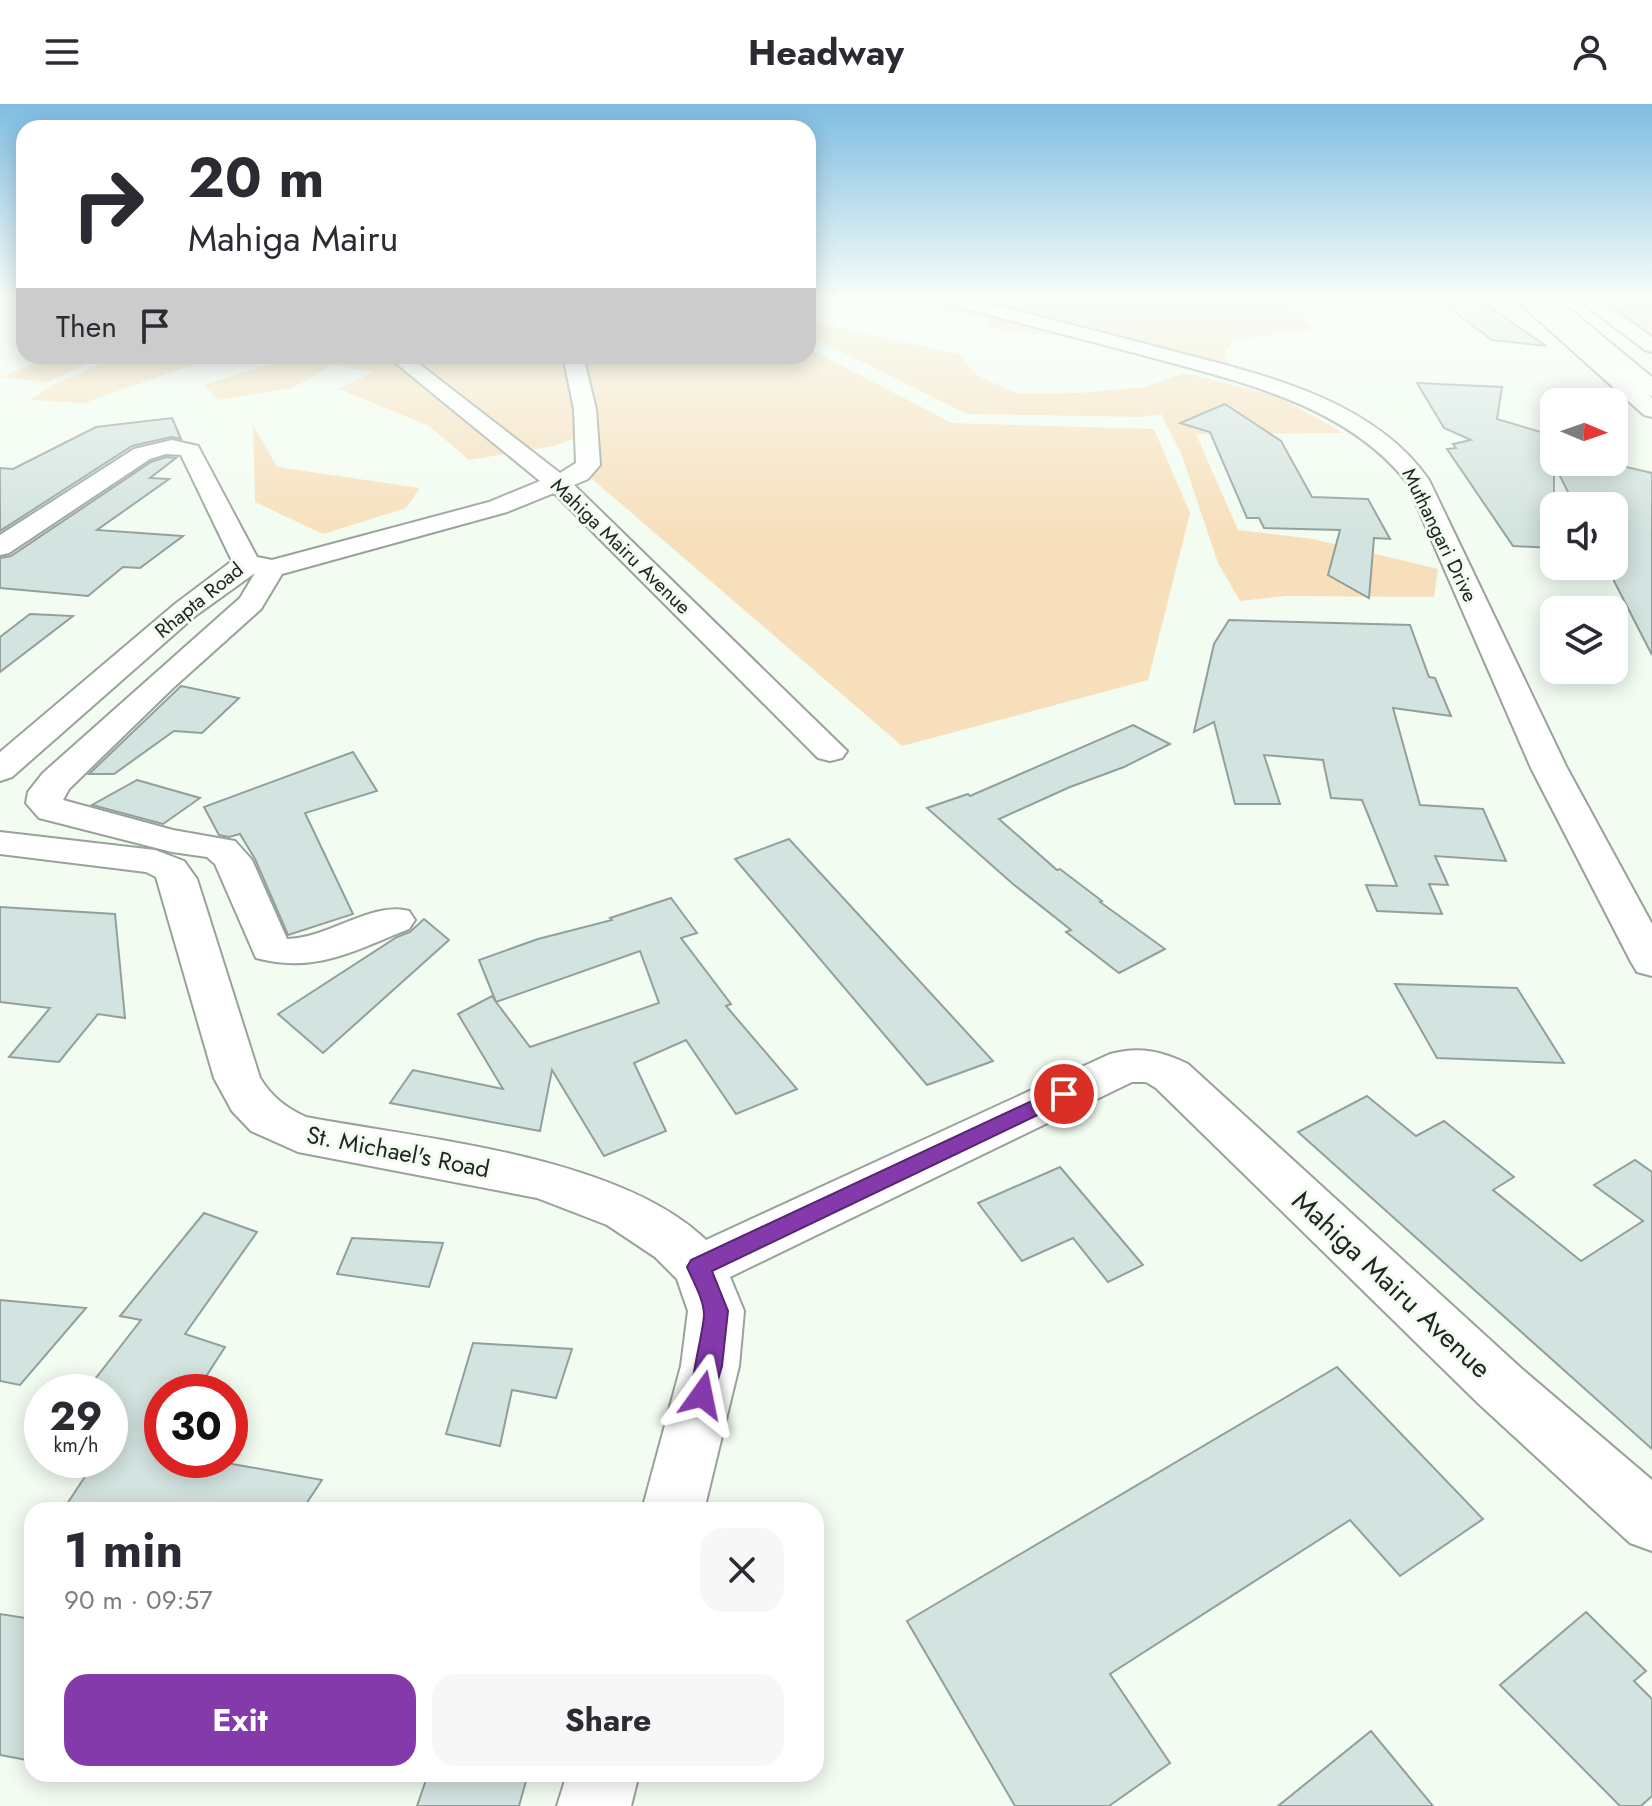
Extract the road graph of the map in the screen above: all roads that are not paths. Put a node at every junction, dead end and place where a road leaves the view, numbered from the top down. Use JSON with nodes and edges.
{"nodes":[{"id":1,"x":424,"y":377,"type":"edge"},
{"id":2,"x":577,"y":377,"type":"edge"},
{"id":3,"x":1244,"y":377,"type":"edge"},
{"id":4,"x":1616,"y":377,"type":"edge"},
{"id":5,"x":1652,"y":410,"type":"edge"},
{"id":6,"x":559,"y":484,"type":"junction"},
{"id":7,"x":0,"y":547,"type":"edge"},
{"id":8,"x":260,"y":566,"type":"junction"},
{"id":9,"x":830,"y":751,"type":"dead end"},
{"id":10,"x":0,"y":770,"type":"edge"},
{"id":11,"x":0,"y":843,"type":"edge"},
{"id":12,"x":395,"y":920,"type":"dead end"},
{"id":13,"x":1652,"y":962,"type":"edge"},
{"id":14,"x":699,"y":1267,"type":"junction"},
{"id":15,"x":675,"y":1502,"type":"edge"},
{"id":16,"x":1652,"y":1521,"type":"edge"},
{"id":17,"x":601,"y":1782,"type":"edge"},
{"id":18,"x":594,"y":1806,"type":"edge"}],
"edges":[{"from":1,"to":6,"type":"street","name":"Mahiga Mairu Avenue"},
{"from":2,"to":6,"type":"street"},
{"from":3,"to":13,"type":"street","name":"Muthangari Drive"},
{"from":4,"to":5,"type":"main road"},
{"from":6,"to":8,"type":"street"},
{"from":6,"to":9,"type":"street","name":"Mahiga Mairu Avenue"},
{"from":7,"to":8,"type":"street","name":"Rhapta Road"},
{"from":8,"to":10,"type":"street","name":"Rhapta Road"},
{"from":8,"to":12,"type":"street"},
{"from":11,"to":14,"type":"street","name":"St. Michael's Road"},
{"from":14,"to":15,"type":"street","name":"St. Michael's Road"},
{"from":14,"to":16,"type":"street","name":"Mahiga Mairu Avenue"},
{"from":17,"to":18,"type":"street"}]}
